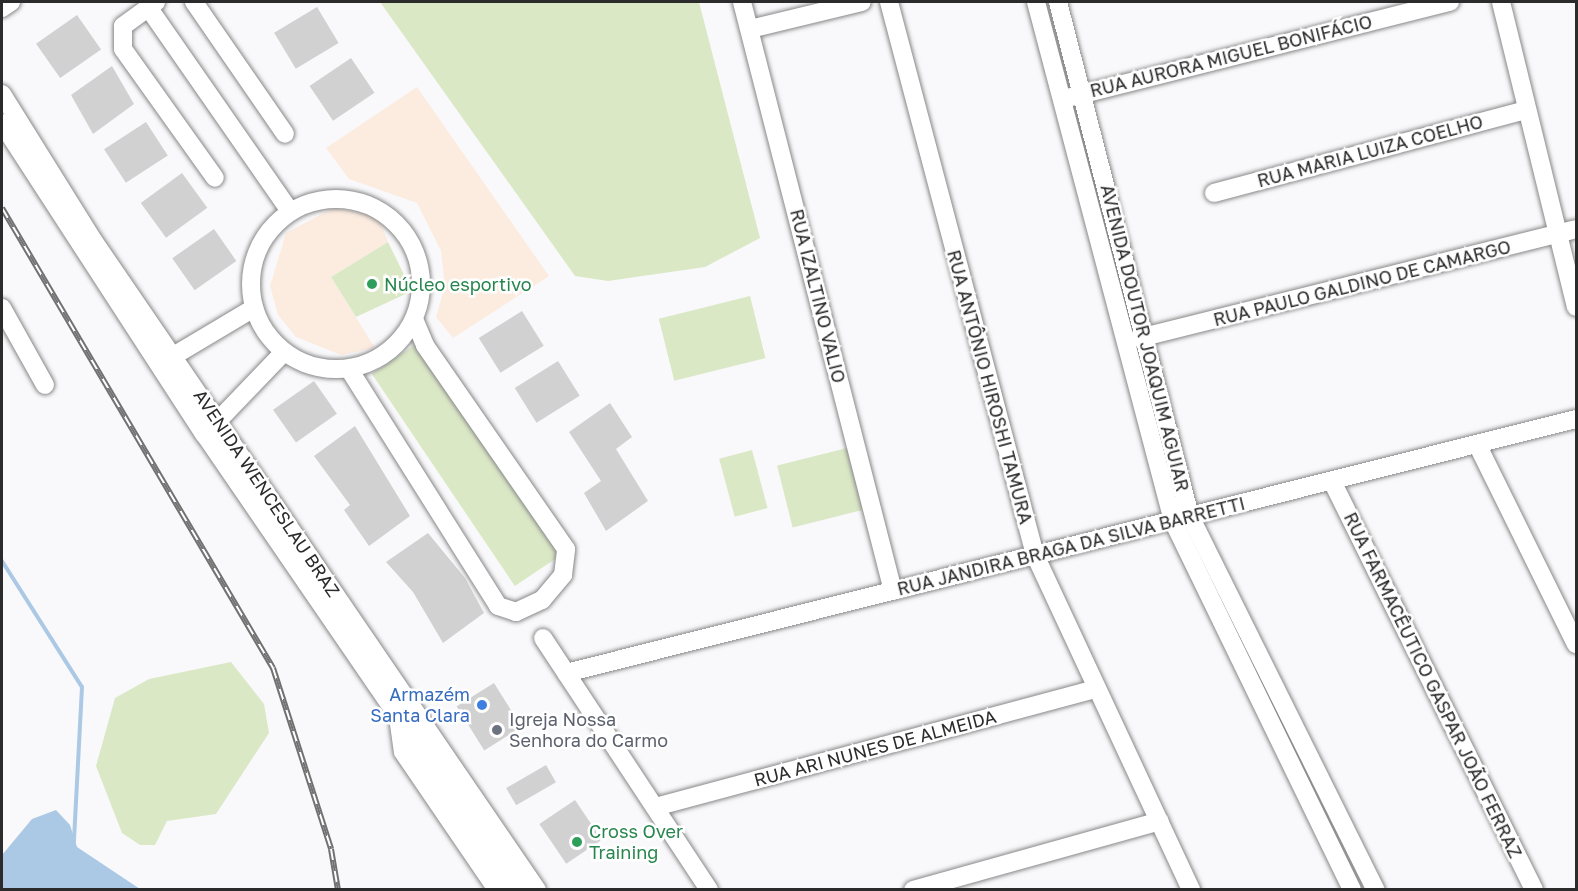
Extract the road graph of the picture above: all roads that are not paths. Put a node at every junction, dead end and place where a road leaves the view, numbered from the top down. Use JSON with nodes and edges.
{"nodes":[{"id":1,"x":11,"y":2,"type":"edge"},
{"id":2,"x":194,"y":2,"type":"edge"},
{"id":3,"x":742,"y":2,"type":"edge"},
{"id":4,"x":862,"y":2,"type":"edge"},
{"id":5,"x":889,"y":2,"type":"edge"},
{"id":6,"x":1036,"y":2,"type":"edge"},
{"id":7,"x":1058,"y":2,"type":"edge"},
{"id":8,"x":1450,"y":2,"type":"edge"},
{"id":9,"x":1501,"y":2,"type":"edge"},
{"id":10,"x":152,"y":4,"type":"edge"},
{"id":11,"x":2,"y":9,"type":"edge"},
{"id":12,"x":750,"y":29,"type":"junction"},
{"id":13,"x":2,"y":94,"type":"edge"},
{"id":14,"x":1074,"y":97,"type":"junction"},
{"id":15,"x":1526,"y":110,"type":"junction"},
{"id":16,"x":2,"y":123,"type":"edge"},
{"id":17,"x":285,"y":134,"type":"dead end"},
{"id":18,"x":215,"y":178,"type":"dead end"},
{"id":19,"x":1214,"y":193,"type":"dead end"},
{"id":20,"x":290,"y":211,"type":"junction"},
{"id":21,"x":1576,"y":229,"type":"edge"},
{"id":22,"x":1558,"y":234,"type":"junction"},
{"id":23,"x":87,"y":244,"type":"junction"},
{"id":24,"x":1576,"y":307,"type":"edge"},
{"id":25,"x":2,"y":308,"type":"edge"},
{"id":26,"x":254,"y":308,"type":"junction"},
{"id":27,"x":414,"y":319,"type":"junction"},
{"id":28,"x":1148,"y":336,"type":"junction"},
{"id":29,"x":1129,"y":341,"type":"junction"},
{"id":30,"x":284,"y":352,"type":"junction"},
{"id":31,"x":167,"y":360,"type":"junction"},
{"id":32,"x":349,"y":369,"type":"junction"},
{"id":33,"x":45,"y":385,"type":"dead end"},
{"id":34,"x":1576,"y":419,"type":"edge"},
{"id":35,"x":219,"y":420,"type":"junction"},
{"id":36,"x":205,"y":435,"type":"junction"},
{"id":37,"x":1477,"y":444,"type":"junction"},
{"id":38,"x":1332,"y":481,"type":"junction"},
{"id":39,"x":1181,"y":518,"type":"junction"},
{"id":40,"x":1035,"y":555,"type":"junction"},
{"id":41,"x":893,"y":591,"type":"junction"},
{"id":42,"x":543,"y":638,"type":"dead end"},
{"id":43,"x":356,"y":639,"type":"junction"},
{"id":44,"x":1576,"y":644,"type":"edge"},
{"id":45,"x":566,"y":673,"type":"junction"},
{"id":46,"x":1096,"y":689,"type":"junction"},
{"id":47,"x":398,"y":716,"type":"junction"},
{"id":48,"x":655,"y":807,"type":"junction"},
{"id":49,"x":1160,"y":821,"type":"junction"},
{"id":50,"x":497,"y":890,"type":"edge"},
{"id":51,"x":518,"y":890,"type":"edge"},
{"id":52,"x":537,"y":890,"type":"edge"},
{"id":53,"x":709,"y":890,"type":"edge"},
{"id":54,"x":913,"y":890,"type":"edge"},
{"id":55,"x":1191,"y":890,"type":"edge"},
{"id":56,"x":1352,"y":890,"type":"edge"},
{"id":57,"x":1376,"y":890,"type":"edge"},
{"id":58,"x":1534,"y":890,"type":"edge"}],
"edges":[{"from":1,"to":11,"type":"street"},
{"from":2,"to":17,"type":"street"},
{"from":3,"to":12,"type":"street","name":"RUA IZALTINO VALIO"},
{"from":4,"to":12,"type":"street"},
{"from":5,"to":40,"type":"street","name":"RUA ANTÔNIO HIROSHI TAMURA"},
{"from":6,"to":14,"type":"street","name":"AVENIDA DOUTOR JOAQUIM AGUIAR"},
{"from":7,"to":14,"type":"street","name":"AVENIDA DOUTOR JOAQUIM AGUIAR"},
{"from":8,"to":14,"type":"street","name":"RUA AURORA MIGUEL BONIFÁCIO"},
{"from":9,"to":15,"type":"street"},
{"from":10,"to":18,"type":"street"},
{"from":10,"to":20,"type":"street"},
{"from":12,"to":41,"type":"street","name":"RUA IZALTINO VALIO"},
{"from":13,"to":23,"type":"street","name":"AVENIDA WENCESLAU BRAZ"},
{"from":14,"to":28,"type":"street","name":"AVENIDA DOUTOR JOAQUIM AGUIAR"},
{"from":14,"to":29,"type":"street","name":"AVENIDA DOUTOR JOAQUIM AGUIAR"},
{"from":15,"to":19,"type":"street","name":"RUA MARIA LUIZA COELHO"},
{"from":15,"to":22,"type":"street"},
{"from":16,"to":23,"type":"street","name":"AVENIDA WENCESLAU BRAZ"},
{"from":20,"to":26,"type":"street"},
{"from":20,"to":27,"type":"street"},
{"from":21,"to":22,"type":"street","name":"RUA PAULO GALDINO DE CAMARGO"},
{"from":22,"to":24,"type":"street"},
{"from":22,"to":28,"type":"street","name":"RUA PAULO GALDINO DE CAMARGO"},
{"from":23,"to":31,"type":"street","name":"AVENIDA WENCESLAU BRAZ"},
{"from":25,"to":33,"type":"street"},
{"from":26,"to":30,"type":"street"},
{"from":26,"to":31,"type":"street"},
{"from":27,"to":32,"type":"street"},
{"from":27,"to":32,"type":"street"},
{"from":28,"to":29,"type":"street","name":"RUA PAULO GALDINO DE CAMARGO"},
{"from":28,"to":39,"type":"street","name":"AVENIDA DOUTOR JOAQUIM AGUIAR"},
{"from":29,"to":39,"type":"street","name":"AVENIDA DOUTOR JOAQUIM AGUIAR"},
{"from":30,"to":32,"type":"street"},
{"from":30,"to":35,"type":"street"},
{"from":31,"to":35,"type":"street","name":"AVENIDA WENCESLAU BRAZ"},
{"from":31,"to":36,"type":"street","name":"AVENIDA WENCESLAU BRAZ"},
{"from":34,"to":37,"type":"street","name":"RUA JANDIRA BRAGA DA SILVA BARRETTI"},
{"from":35,"to":36,"type":"street"},
{"from":35,"to":43,"type":"street","name":"AVENIDA WENCESLAU BRAZ"},
{"from":36,"to":43,"type":"street","name":"AVENIDA WENCESLAU BRAZ"},
{"from":37,"to":38,"type":"street","name":"RUA JANDIRA BRAGA DA SILVA BARRETTI"},
{"from":37,"to":44,"type":"street"},
{"from":38,"to":39,"type":"street","name":"RUA JANDIRA BRAGA DA SILVA BARRETTI"},
{"from":38,"to":58,"type":"street","name":"RUA FARMACÊUTICO GASPAR JOÃO FERRAZ"},
{"from":39,"to":40,"type":"street","name":"RUA JANDIRA BRAGA DA SILVA BARRETTI"},
{"from":39,"to":56,"type":"street","name":"AVENIDA DOUTOR JOAQUIM AGUIAR"},
{"from":39,"to":57,"type":"street","name":"AVENIDA DOUTOR JOAQUIM AGUIAR"},
{"from":40,"to":41,"type":"street","name":"RUA JANDIRA BRAGA DA SILVA BARRETTI"},
{"from":40,"to":46,"type":"street","name":"RUA ANTÔNIO HIROSHI TAMURA"},
{"from":41,"to":45,"type":"street","name":"RUA JANDIRA BRAGA DA SILVA BARRETTI"},
{"from":42,"to":45,"type":"street"},
{"from":43,"to":47,"type":"street","name":"AVENIDA WENCESLAU BRAZ"},
{"from":43,"to":52,"type":"street","name":"AVENIDA WENCESLAU BRAZ"},
{"from":45,"to":48,"type":"street"},
{"from":46,"to":48,"type":"street","name":"RUA ARI NUNES DE ALMEIDA"},
{"from":46,"to":49,"type":"street","name":"RUA ANTÔNIO HIROSHI TAMURA"},
{"from":47,"to":50,"type":"street"},
{"from":47,"to":51,"type":"street","name":"AVENIDA WENCESLAU BRAZ"},
{"from":48,"to":53,"type":"street"},
{"from":49,"to":54,"type":"street"},
{"from":49,"to":55,"type":"street","name":"RUA ANTÔNIO HIROSHI TAMURA"}]}
